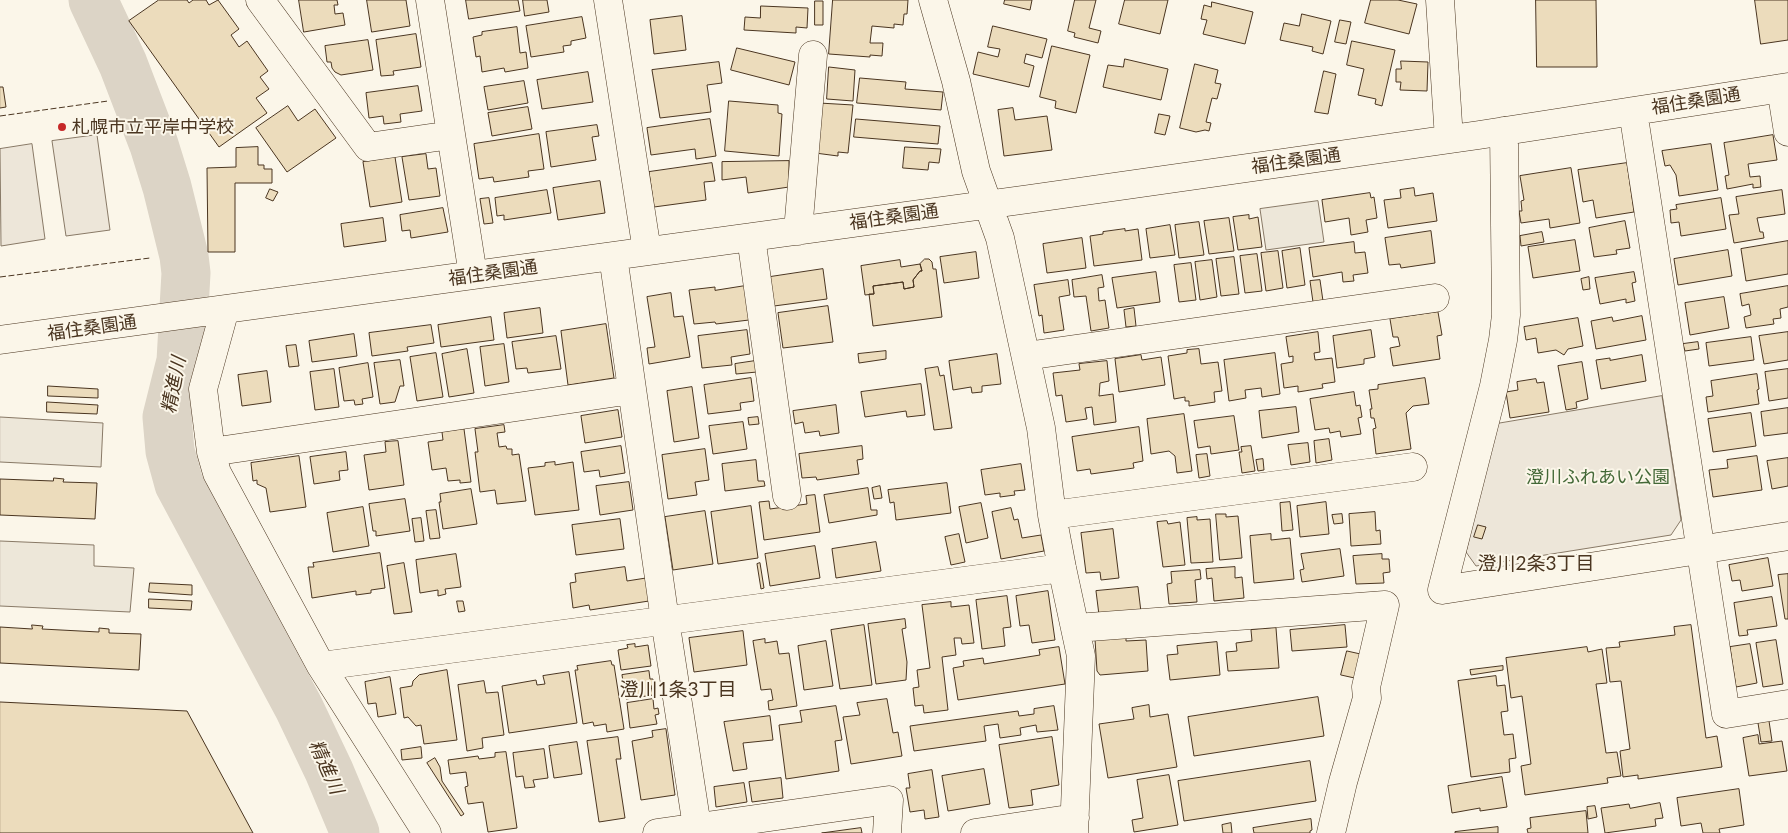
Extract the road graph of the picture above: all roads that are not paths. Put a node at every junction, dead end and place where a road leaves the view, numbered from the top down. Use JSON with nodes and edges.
{"nodes":[{"id":1,"x":260,"y":0,"type":"edge"},
{"id":2,"x":430,"y":0,"type":"edge"},
{"id":3,"x":608,"y":0,"type":"edge"},
{"id":4,"x":933,"y":0,"type":"edge"},
{"id":5,"x":1440,"y":0,"type":"edge"},
{"id":6,"x":813,"y":55,"type":"dead end"},
{"id":7,"x":1785,"y":88,"type":"edge"},
{"id":8,"x":1633,"y":111,"type":"junction"},
{"id":9,"x":1504,"y":131,"type":"junction"},
{"id":10,"x":1788,"y":132,"type":"edge"},
{"id":11,"x":451,"y":135,"type":"junction"},
{"id":12,"x":1450,"y":139,"type":"junction"},
{"id":13,"x":988,"y":204,"type":"junction"},
{"id":14,"x":798,"y":231,"type":"junction"},
{"id":15,"x":751,"y":237,"type":"junction"},
{"id":16,"x":647,"y":251,"type":"junction"},
{"id":17,"x":613,"y":256,"type":"junction"},
{"id":18,"x":473,"y":276,"type":"junction"},
{"id":19,"x":1435,"y":298,"type":"dead end"},
{"id":20,"x":225,"y":309,"type":"junction"},
{"id":21,"x":0,"y":340,"type":"edge"},
{"id":22,"x":1026,"y":356,"type":"junction"},
{"id":23,"x":632,"y":390,"type":"junction"},
{"id":24,"x":212,"y":452,"type":"junction"},
{"id":25,"x":1413,"y":467,"type":"dead end"},
{"id":26,"x":787,"y":496,"type":"dead end"},
{"id":27,"x":1052,"y":515,"type":"junction"},
{"id":28,"x":1788,"y":536,"type":"edge"},
{"id":29,"x":1700,"y":549,"type":"junction"},
{"id":30,"x":1062,"y":568,"type":"junction"},
{"id":31,"x":665,"y":620,"type":"junction"},
{"id":32,"x":1076,"y":628,"type":"junction"},
{"id":33,"x":321,"y":666,"type":"junction"},
{"id":34,"x":1788,"y":704,"type":"edge"},
{"id":35,"x":1075,"y":826,"type":"edge"},
{"id":36,"x":698,"y":830,"type":"edge"},
{"id":37,"x":428,"y":833,"type":"edge"},
{"id":38,"x":657,"y":833,"type":"edge"},
{"id":39,"x":887,"y":833,"type":"edge"},
{"id":40,"x":975,"y":833,"type":"edge"},
{"id":41,"x":1331,"y":833,"type":"edge"}],
"edges":[{"from":1,"to":11,"type":"street"},
{"from":2,"to":11,"type":"street"},
{"from":3,"to":16,"type":"street"},
{"from":4,"to":13,"type":"street"},
{"from":5,"to":12,"type":"street"},
{"from":6,"to":14,"type":"street"},
{"from":7,"to":8,"type":"street","name":"福住桑園通"},
{"from":7,"to":10,"type":"street"},
{"from":8,"to":9,"type":"street","name":"福住桑園通"},
{"from":8,"to":29,"type":"street"},
{"from":9,"to":12,"type":"street","name":"福住桑園通"},
{"from":9,"to":29,"type":"street"},
{"from":11,"to":18,"type":"street"},
{"from":12,"to":13,"type":"street","name":"福住桑園通"},
{"from":13,"to":14,"type":"street","name":"福住桑園通"},
{"from":13,"to":22,"type":"street"},
{"from":14,"to":15,"type":"street","name":"福住桑園通"},
{"from":15,"to":16,"type":"street","name":"福住桑園通"},
{"from":15,"to":26,"type":"street"},
{"from":16,"to":17,"type":"street","name":"福住桑園通"},
{"from":17,"to":18,"type":"street","name":"福住桑園通"},
{"from":17,"to":23,"type":"street"},
{"from":18,"to":20,"type":"street","name":"福住桑園通"},
{"from":19,"to":22,"type":"street"},
{"from":20,"to":21,"type":"street","name":"福住桑園通"},
{"from":20,"to":24,"type":"street"},
{"from":22,"to":27,"type":"street"},
{"from":23,"to":24,"type":"street"},
{"from":23,"to":31,"type":"street"},
{"from":24,"to":33,"type":"street"},
{"from":25,"to":27,"type":"street"},
{"from":27,"to":30,"type":"street"},
{"from":28,"to":29,"type":"street"},
{"from":29,"to":34,"type":"street"},
{"from":30,"to":31,"type":"street"},
{"from":30,"to":32,"type":"street"},
{"from":31,"to":33,"type":"street"},
{"from":31,"to":36,"type":"street"},
{"from":32,"to":35,"type":"street"},
{"from":32,"to":41,"type":"street"},
{"from":33,"to":37,"type":"street"},
{"from":35,"to":40,"type":"street"},
{"from":36,"to":38,"type":"street"},
{"from":36,"to":39,"type":"street"}]}
